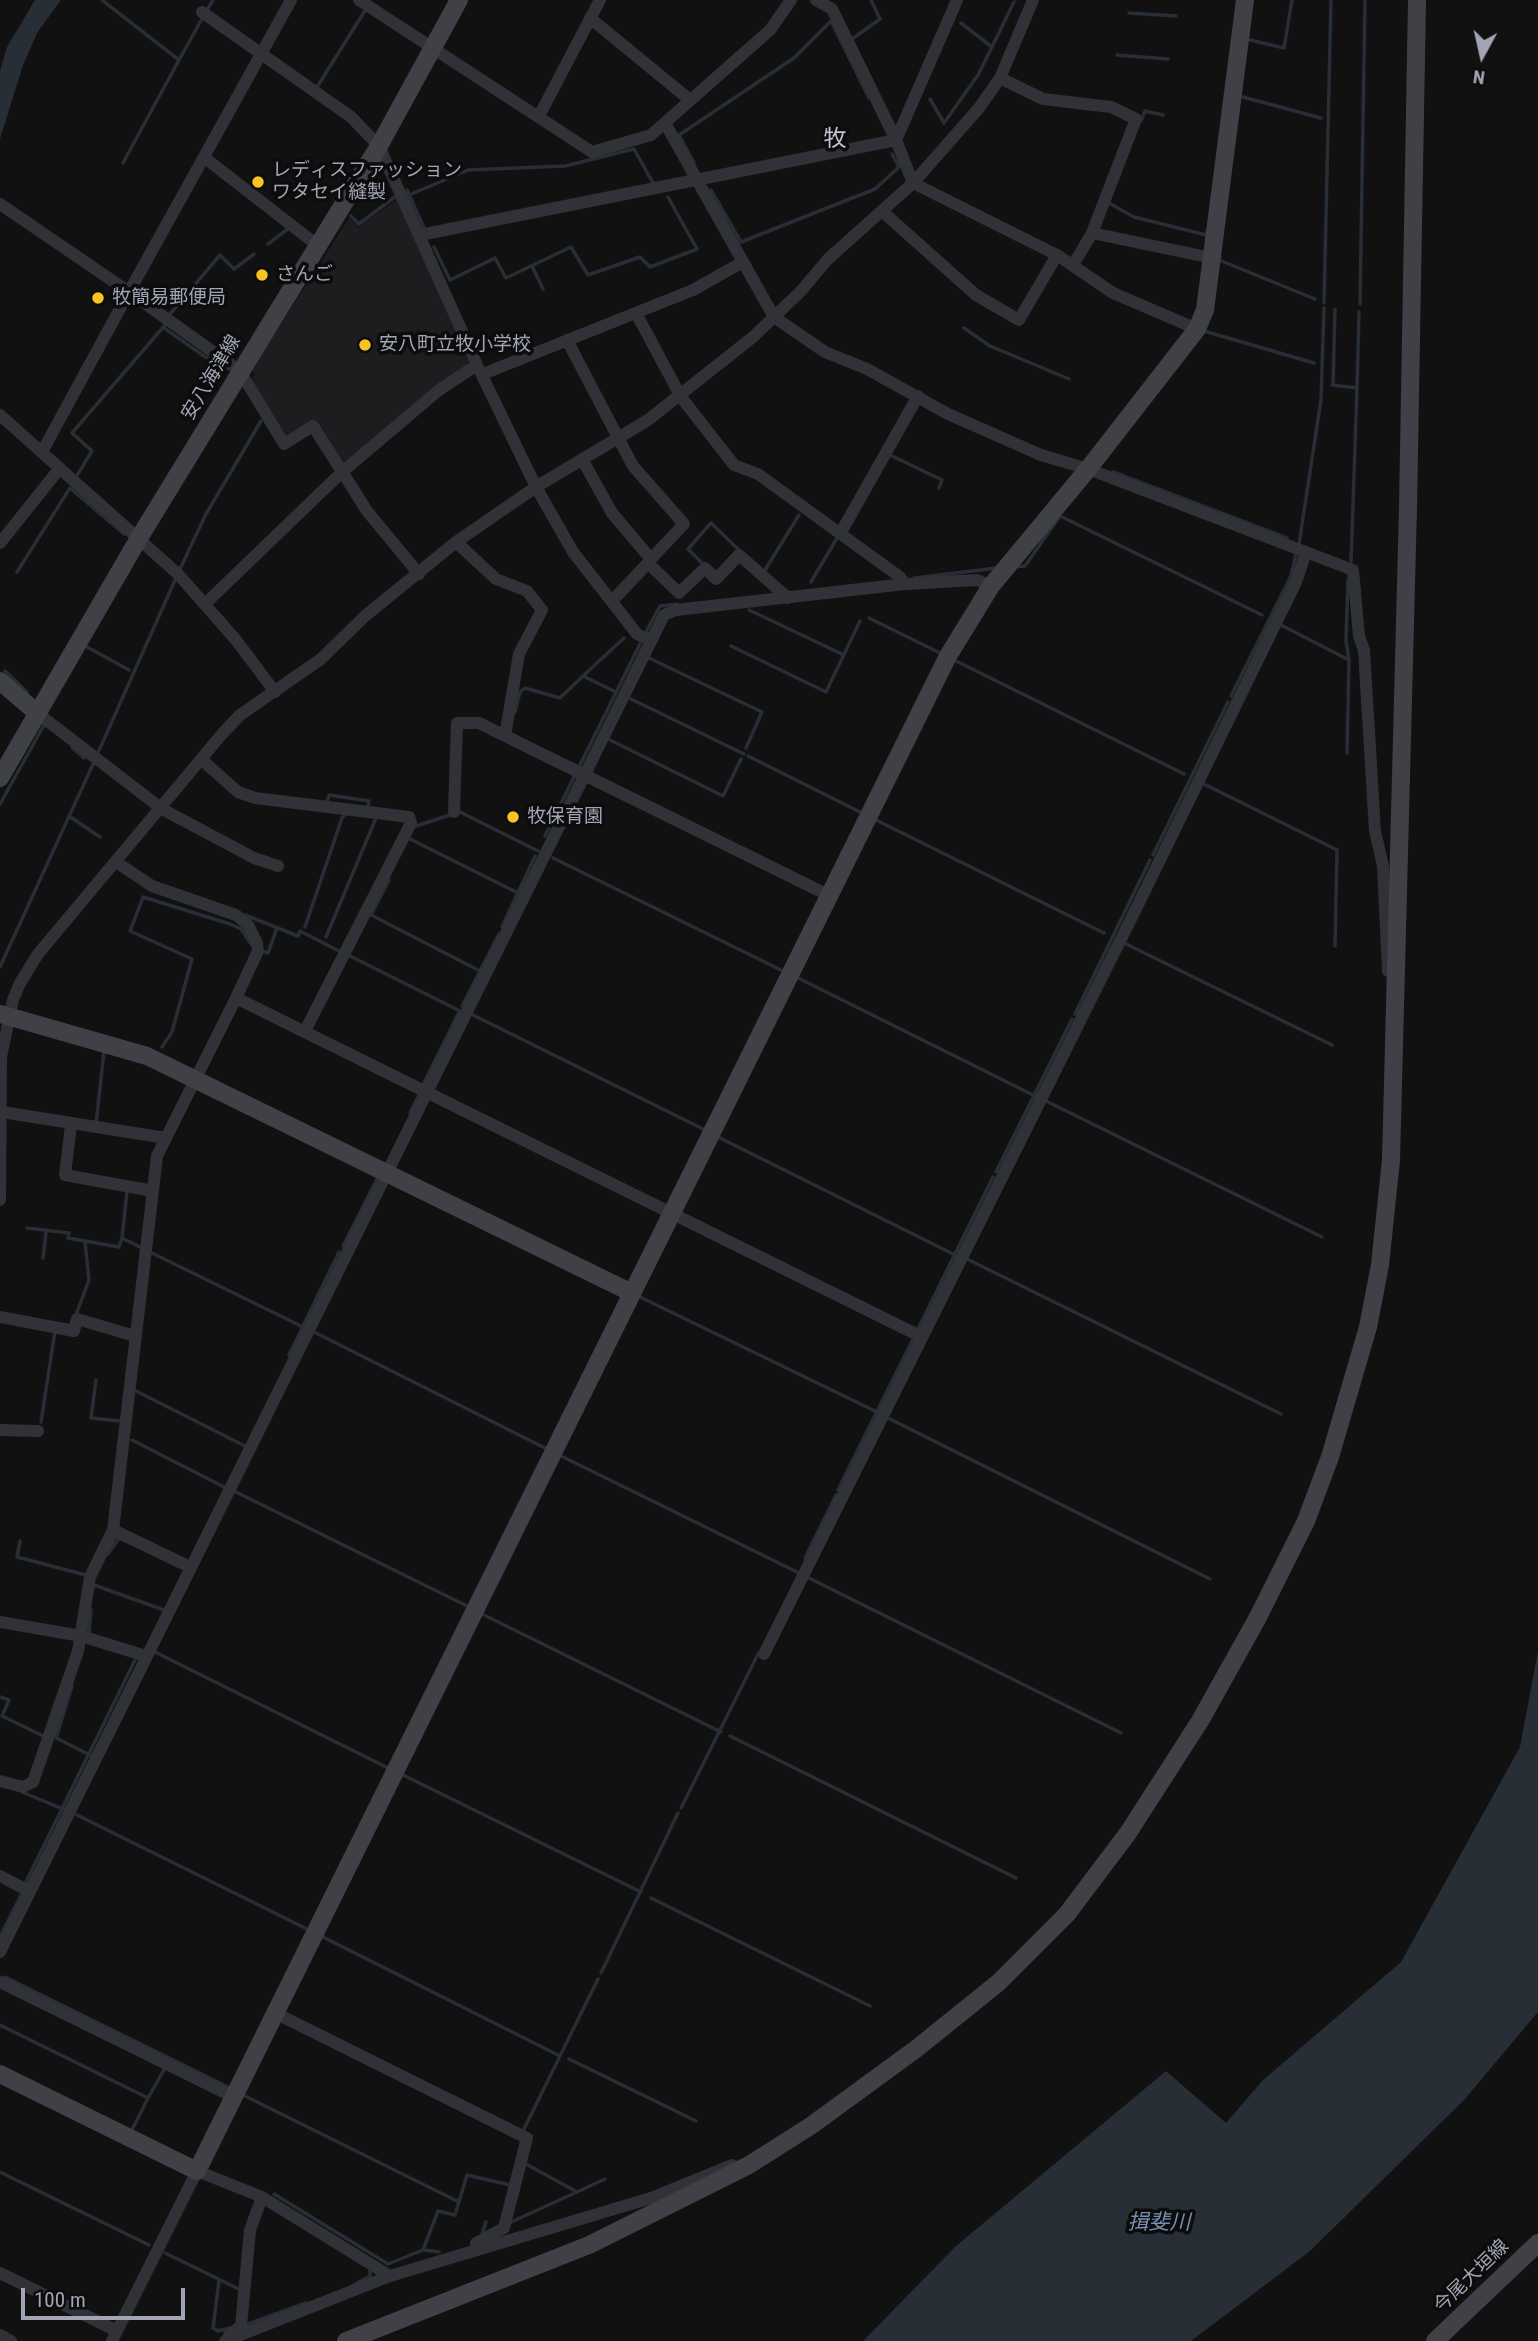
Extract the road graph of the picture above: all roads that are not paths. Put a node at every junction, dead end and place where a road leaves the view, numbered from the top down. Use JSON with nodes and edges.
{"nodes":[{"id":1,"x":291,"y":0,"type":"edge"},
{"id":2,"x":359,"y":0,"type":"edge"},
{"id":3,"x":459,"y":0,"type":"edge"},
{"id":4,"x":600,"y":0,"type":"edge"},
{"id":5,"x":790,"y":0,"type":"edge"},
{"id":6,"x":816,"y":0,"type":"edge"},
{"id":7,"x":957,"y":0,"type":"edge"},
{"id":8,"x":1033,"y":0,"type":"edge"},
{"id":9,"x":1245,"y":0,"type":"edge"},
{"id":10,"x":1417,"y":0,"type":"edge"},
{"id":11,"x":202,"y":12,"type":"dead end"},
{"id":12,"x":590,"y":18,"type":"junction"},
{"id":13,"x":433,"y":49,"type":"junction"},
{"id":14,"x":261,"y":54,"type":"junction"},
{"id":15,"x":1000,"y":78,"type":"junction"},
{"id":16,"x":690,"y":100,"type":"junction"},
{"id":17,"x":539,"y":116,"type":"junction"},
{"id":18,"x":665,"y":123,"type":"junction"},
{"id":19,"x":896,"y":140,"type":"junction"},
{"id":20,"x":379,"y":146,"type":"junction"},
{"id":21,"x":205,"y":158,"type":"junction"},
{"id":22,"x":695,"y":178,"type":"junction"},
{"id":23,"x":913,"y":183,"type":"junction"},
{"id":24,"x":0,"y":204,"type":"edge"},
{"id":25,"x":883,"y":212,"type":"junction"},
{"id":26,"x":1092,"y":233,"type":"junction"},
{"id":27,"x":421,"y":235,"type":"junction"},
{"id":28,"x":317,"y":245,"type":"junction"},
{"id":29,"x":1057,"y":255,"type":"junction"},
{"id":30,"x":1212,"y":258,"type":"junction"},
{"id":31,"x":741,"y":263,"type":"junction"},
{"id":32,"x":1073,"y":265,"type":"junction"},
{"id":33,"x":129,"y":292,"type":"junction"},
{"id":34,"x":636,"y":313,"type":"junction"},
{"id":35,"x":774,"y":317,"type":"junction"},
{"id":36,"x":1197,"y":329,"type":"junction"},
{"id":37,"x":567,"y":340,"type":"junction"},
{"id":38,"x":480,"y":370,"type":"junction"},
{"id":39,"x":240,"y":371,"type":"junction"},
{"id":40,"x":918,"y":396,"type":"junction"},
{"id":41,"x":681,"y":397,"type":"junction"},
{"id":42,"x":0,"y":415,"type":"edge"},
{"id":43,"x":617,"y":440,"type":"junction"},
{"id":44,"x":42,"y":452,"type":"junction"},
{"id":45,"x":582,"y":459,"type":"junction"},
{"id":46,"x":60,"y":468,"type":"junction"},
{"id":47,"x":1088,"y":469,"type":"junction"},
{"id":48,"x":341,"y":473,"type":"junction"},
{"id":49,"x":536,"y":487,"type":"junction"},
{"id":50,"x":839,"y":534,"type":"junction"},
{"id":51,"x":139,"y":538,"type":"junction"},
{"id":52,"x":456,"y":542,"type":"junction"},
{"id":53,"x":0,"y":543,"type":"edge"},
{"id":54,"x":1306,"y":552,"type":"junction"},
{"id":55,"x":649,"y":561,"type":"junction"},
{"id":56,"x":419,"y":574,"type":"junction"},
{"id":57,"x":905,"y":584,"type":"junction"},
{"id":58,"x":991,"y":586,"type":"junction"},
{"id":59,"x":788,"y":598,"type":"junction"},
{"id":60,"x":612,"y":601,"type":"junction"},
{"id":61,"x":205,"y":604,"type":"junction"},
{"id":62,"x":649,"y":640,"type":"junction"},
{"id":63,"x":0,"y":681,"type":"edge"},
{"id":64,"x":275,"y":692,"type":"junction"},
{"id":65,"x":36,"y":712,"type":"junction"},
{"id":66,"x":505,"y":736,"type":"junction"},
{"id":67,"x":202,"y":760,"type":"junction"},
{"id":68,"x":584,"y":776,"type":"junction"},
{"id":69,"x":0,"y":778,"type":"edge"},
{"id":70,"x":162,"y":809,"type":"junction"},
{"id":71,"x":454,"y":813,"type":"dead end"},
{"id":72,"x":116,"y":862,"type":"junction"},
{"id":73,"x":278,"y":866,"type":"dead end"},
{"id":74,"x":828,"y":895,"type":"junction"},
{"id":75,"x":1395,"y":982,"type":"junction"},
{"id":76,"x":236,"y":998,"type":"junction"},
{"id":77,"x":4,"y":1015,"type":"edge"},
{"id":78,"x":305,"y":1031,"type":"junction"},
{"id":79,"x":196,"y":1079,"type":"junction"},
{"id":80,"x":426,"y":1091,"type":"junction"},
{"id":81,"x":2,"y":1112,"type":"junction"},
{"id":82,"x":71,"y":1125,"type":"junction"},
{"id":83,"x":166,"y":1138,"type":"junction"},
{"id":84,"x":386,"y":1172,"type":"junction"},
{"id":85,"x":153,"y":1191,"type":"junction"},
{"id":86,"x":0,"y":1200,"type":"edge"},
{"id":87,"x":670,"y":1212,"type":"junction"},
{"id":88,"x":630,"y":1292,"type":"junction"},
{"id":89,"x":0,"y":1317,"type":"edge"},
{"id":90,"x":135,"y":1336,"type":"junction"},
{"id":91,"x":922,"y":1337,"type":"junction"},
{"id":92,"x":0,"y":1430,"type":"edge"},
{"id":93,"x":38,"y":1431,"type":"dead end"},
{"id":94,"x":113,"y":1530,"type":"junction"},
{"id":95,"x":190,"y":1567,"type":"junction"},
{"id":96,"x":0,"y":1622,"type":"edge"},
{"id":97,"x":81,"y":1636,"type":"junction"},
{"id":98,"x":764,"y":1654,"type":"dead end"},
{"id":99,"x":146,"y":1656,"type":"junction"},
{"id":100,"x":0,"y":1781,"type":"edge"},
{"id":101,"x":0,"y":1876,"type":"edge"},
{"id":102,"x":29,"y":1891,"type":"junction"},
{"id":103,"x":0,"y":1952,"type":"edge"},
{"id":104,"x":0,"y":1982,"type":"edge"},
{"id":105,"x":275,"y":2013,"type":"junction"},
{"id":106,"x":0,"y":2074,"type":"edge"},
{"id":107,"x":234,"y":2097,"type":"junction"},
{"id":108,"x":749,"y":2165,"type":"junction"},
{"id":109,"x":197,"y":2171,"type":"junction"},
{"id":110,"x":262,"y":2197,"type":"junction"},
{"id":111,"x":1538,"y":2243,"type":"edge"},
{"id":112,"x":448,"y":2258,"type":"junction"},
{"id":113,"x":0,"y":2273,"type":"edge"},
{"id":114,"x":390,"y":2276,"type":"junction"},
{"id":115,"x":0,"y":2335,"type":"edge"},
{"id":116,"x":115,"y":2336,"type":"edge"},
{"id":117,"x":11,"y":2341,"type":"edge"},
{"id":118,"x":223,"y":2341,"type":"edge"},
{"id":119,"x":346,"y":2341,"type":"edge"},
{"id":120,"x":1435,"y":2341,"type":"edge"}],
"edges":[{"from":1,"to":14,"type":"street"},
{"from":2,"to":13,"type":"street"},
{"from":3,"to":13,"type":"street","name":"安八海津線"},
{"from":4,"to":12,"type":"street"},
{"from":5,"to":16,"type":"street"},
{"from":6,"to":19,"type":"street"},
{"from":7,"to":19,"type":"street"},
{"from":8,"to":15,"type":"street"},
{"from":9,"to":30,"type":"street"},
{"from":10,"to":75,"type":"street"},
{"from":11,"to":14,"type":"street"},
{"from":12,"to":16,"type":"street"},
{"from":12,"to":17,"type":"street"},
{"from":13,"to":17,"type":"street"},
{"from":13,"to":20,"type":"street","name":"安八海津線"},
{"from":14,"to":20,"type":"street"},
{"from":14,"to":21,"type":"street"},
{"from":15,"to":23,"type":"street"},
{"from":15,"to":26,"type":"street"},
{"from":16,"to":18,"type":"street"},
{"from":17,"to":18,"type":"street"},
{"from":18,"to":22,"type":"street"},
{"from":19,"to":22,"type":"street"},
{"from":19,"to":23,"type":"street"},
{"from":20,"to":27,"type":"street"},
{"from":20,"to":28,"type":"street","name":"安八海津線"},
{"from":21,"to":28,"type":"street"},
{"from":21,"to":33,"type":"street"},
{"from":22,"to":27,"type":"street"},
{"from":22,"to":31,"type":"street"},
{"from":23,"to":25,"type":"street"},
{"from":23,"to":29,"type":"street"},
{"from":24,"to":33,"type":"street"},
{"from":25,"to":29,"type":"street"},
{"from":25,"to":35,"type":"street"},
{"from":26,"to":30,"type":"street"},
{"from":26,"to":32,"type":"street"},
{"from":27,"to":38,"type":"street"},
{"from":28,"to":39,"type":"street","name":"安八海津線"},
{"from":29,"to":32,"type":"street"},
{"from":30,"to":36,"type":"street"},
{"from":31,"to":34,"type":"street"},
{"from":31,"to":35,"type":"street"},
{"from":32,"to":36,"type":"street"},
{"from":33,"to":39,"type":"street"},
{"from":33,"to":44,"type":"street"},
{"from":34,"to":37,"type":"street"},
{"from":34,"to":41,"type":"street"},
{"from":35,"to":40,"type":"street"},
{"from":35,"to":41,"type":"street"},
{"from":36,"to":47,"type":"street"},
{"from":37,"to":38,"type":"street"},
{"from":37,"to":43,"type":"street"},
{"from":38,"to":48,"type":"street"},
{"from":38,"to":49,"type":"street"},
{"from":39,"to":48,"type":"street"},
{"from":39,"to":51,"type":"street","name":"安八海津線"},
{"from":40,"to":47,"type":"street"},
{"from":40,"to":50,"type":"street"},
{"from":41,"to":43,"type":"street"},
{"from":41,"to":50,"type":"street"},
{"from":42,"to":44,"type":"street"},
{"from":43,"to":45,"type":"street"},
{"from":43,"to":55,"type":"street"},
{"from":44,"to":46,"type":"street"},
{"from":45,"to":49,"type":"street"},
{"from":45,"to":55,"type":"street"},
{"from":46,"to":51,"type":"street"},
{"from":46,"to":53,"type":"street"},
{"from":47,"to":54,"type":"street"},
{"from":47,"to":58,"type":"street"},
{"from":48,"to":56,"type":"street"},
{"from":48,"to":61,"type":"street"},
{"from":49,"to":52,"type":"street"},
{"from":49,"to":60,"type":"street"},
{"from":50,"to":57,"type":"street"},
{"from":51,"to":61,"type":"street"},
{"from":51,"to":65,"type":"street","name":"安八海津線"},
{"from":52,"to":56,"type":"street"},
{"from":52,"to":66,"type":"street"},
{"from":54,"to":75,"type":"street"},
{"from":54,"to":91,"type":"street"},
{"from":55,"to":59,"type":"street"},
{"from":55,"to":60,"type":"street"},
{"from":56,"to":64,"type":"street"},
{"from":57,"to":58,"type":"street"},
{"from":57,"to":59,"type":"street"},
{"from":58,"to":74,"type":"street"},
{"from":59,"to":62,"type":"street"},
{"from":60,"to":62,"type":"street"},
{"from":61,"to":64,"type":"street"},
{"from":62,"to":68,"type":"street"},
{"from":63,"to":65,"type":"street"},
{"from":64,"to":67,"type":"street"},
{"from":65,"to":69,"type":"street","name":"安八海津線"},
{"from":65,"to":70,"type":"street"},
{"from":66,"to":68,"type":"street"},
{"from":66,"to":71,"type":"street"},
{"from":67,"to":70,"type":"street"},
{"from":67,"to":78,"type":"street"},
{"from":68,"to":74,"type":"street"},
{"from":68,"to":80,"type":"street"},
{"from":70,"to":72,"type":"street"},
{"from":70,"to":73,"type":"street"},
{"from":72,"to":76,"type":"street"},
{"from":72,"to":77,"type":"street"},
{"from":74,"to":87,"type":"street"},
{"from":75,"to":108,"type":"street"},
{"from":76,"to":78,"type":"street"},
{"from":76,"to":79,"type":"street"},
{"from":77,"to":79,"type":"street"},
{"from":77,"to":81,"type":"street"},
{"from":78,"to":80,"type":"street"},
{"from":79,"to":83,"type":"street"},
{"from":79,"to":84,"type":"street"},
{"from":80,"to":84,"type":"street"},
{"from":80,"to":87,"type":"street"},
{"from":81,"to":82,"type":"street"},
{"from":81,"to":86,"type":"street"},
{"from":82,"to":83,"type":"street"},
{"from":82,"to":85,"type":"street"},
{"from":83,"to":85,"type":"street"},
{"from":84,"to":88,"type":"street"},
{"from":84,"to":95,"type":"street"},
{"from":85,"to":90,"type":"street"},
{"from":87,"to":88,"type":"street"},
{"from":87,"to":91,"type":"street"},
{"from":88,"to":105,"type":"street"},
{"from":89,"to":90,"type":"street"},
{"from":90,"to":94,"type":"street"},
{"from":91,"to":98,"type":"street"},
{"from":92,"to":93,"type":"street"},
{"from":94,"to":95,"type":"street"},
{"from":94,"to":97,"type":"street"},
{"from":95,"to":99,"type":"street"},
{"from":96,"to":97,"type":"street"},
{"from":97,"to":99,"type":"street"},
{"from":97,"to":100,"type":"street"},
{"from":99,"to":102,"type":"street"},
{"from":101,"to":102,"type":"street"},
{"from":102,"to":103,"type":"street"},
{"from":104,"to":107,"type":"street"},
{"from":105,"to":107,"type":"street"},
{"from":105,"to":112,"type":"street"},
{"from":106,"to":109,"type":"street"},
{"from":107,"to":109,"type":"street"},
{"from":108,"to":112,"type":"street"},
{"from":108,"to":119,"type":"street"},
{"from":109,"to":110,"type":"street"},
{"from":109,"to":116,"type":"street"},
{"from":110,"to":114,"type":"street"},
{"from":110,"to":118,"type":"street"},
{"from":111,"to":120,"type":"street","name":"今尾大垣線"},
{"from":112,"to":114,"type":"street"},
{"from":113,"to":116,"type":"street"},
{"from":114,"to":118,"type":"street"},
{"from":115,"to":117,"type":"street"}]}
